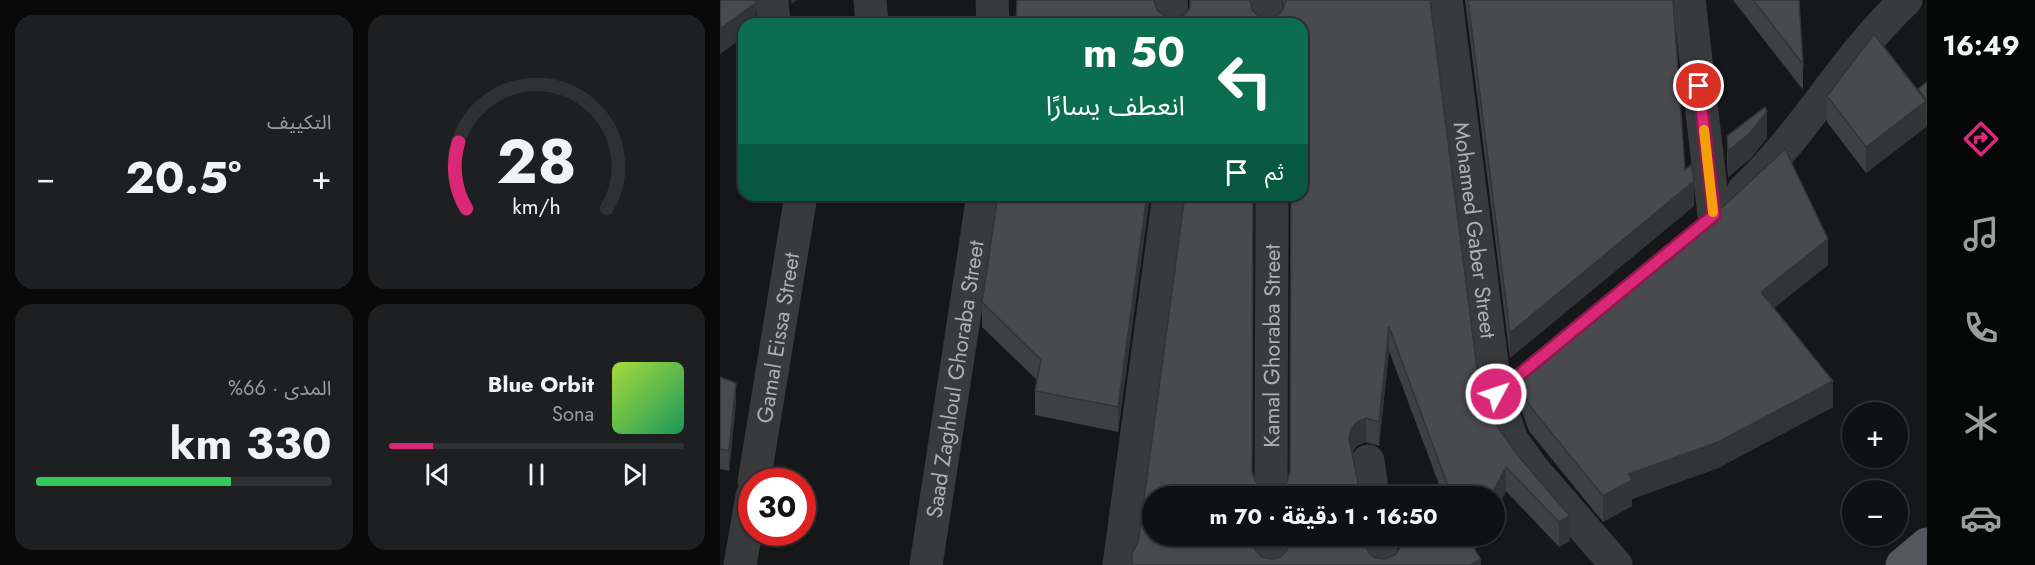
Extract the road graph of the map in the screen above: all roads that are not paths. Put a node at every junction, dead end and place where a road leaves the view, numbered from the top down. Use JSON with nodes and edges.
{"nodes":[{"id":1,"x":772,"y":0,"type":"edge"},
{"id":2,"x":870,"y":0,"type":"edge"},
{"id":3,"x":992,"y":0,"type":"edge"},
{"id":4,"x":1172,"y":0,"type":"edge"},
{"id":5,"x":1266,"y":0,"type":"edge"},
{"id":6,"x":1446,"y":0,"type":"edge"},
{"id":7,"x":1689,"y":0,"type":"edge"},
{"id":8,"x":1906,"y":0,"type":"edge"},
{"id":9,"x":774,"y":18,"type":"edge"},
{"id":10,"x":872,"y":18,"type":"edge"},
{"id":11,"x":993,"y":18,"type":"edge"},
{"id":12,"x":1173,"y":18,"type":"edge"},
{"id":13,"x":1268,"y":18,"type":"edge"},
{"id":14,"x":800,"y":201,"type":"edge"},
{"id":15,"x":983,"y":201,"type":"edge"},
{"id":16,"x":1168,"y":201,"type":"edge"},
{"id":17,"x":1272,"y":201,"type":"edge"},
{"id":18,"x":1714,"y":215,"type":"junction"},
{"id":19,"x":1686,"y":237,"type":"edge"},
{"id":20,"x":1523,"y":372,"type":"edge"},
{"id":21,"x":1496,"y":394,"type":"junction"},
{"id":22,"x":1368,"y":461,"type":"dead end"},
{"id":23,"x":756,"y":468,"type":"edge"},
{"id":24,"x":1271,"y":486,"type":"edge"},
{"id":25,"x":1372,"y":486,"type":"edge"},
{"id":26,"x":1927,"y":544,"type":"edge"},
{"id":27,"x":743,"y":546,"type":"edge"},
{"id":28,"x":1271,"y":546,"type":"edge"},
{"id":29,"x":1380,"y":546,"type":"edge"},
{"id":30,"x":740,"y":565,"type":"edge"},
{"id":31,"x":926,"y":565,"type":"edge"},
{"id":32,"x":1119,"y":565,"type":"edge"},
{"id":33,"x":1271,"y":565,"type":"edge"},
{"id":34,"x":1383,"y":565,"type":"edge"},
{"id":35,"x":1616,"y":565,"type":"edge"},
{"id":36,"x":1902,"y":565,"type":"edge"}],
"edges":[{"from":1,"to":9,"type":"street"},
{"from":2,"to":10,"type":"street"},
{"from":3,"to":11,"type":"street"},
{"from":4,"to":12,"type":"street"},
{"from":5,"to":13,"type":"street"},
{"from":6,"to":21,"type":"street","name":"Mohamed Gaber Street"},
{"from":7,"to":18,"type":"street"},
{"from":8,"to":18,"type":"street"},
{"from":14,"to":23,"type":"street","name":"Gamal Eissa Street"},
{"from":15,"to":31,"type":"street","name":"Saad Zaghloul Ghoraba Street"},
{"from":16,"to":32,"type":"street"},
{"from":17,"to":24,"type":"street","name":"Kamal Ghoraba Street"},
{"from":18,"to":19,"type":"street"},
{"from":20,"to":21,"type":"street"},
{"from":21,"to":35,"type":"street","name":"Mohamed Gaber Street"},
{"from":22,"to":25,"type":"street"},
{"from":26,"to":36,"type":"main road"},
{"from":27,"to":30,"type":"street"},
{"from":28,"to":33,"type":"street"},
{"from":29,"to":34,"type":"street"}]}
